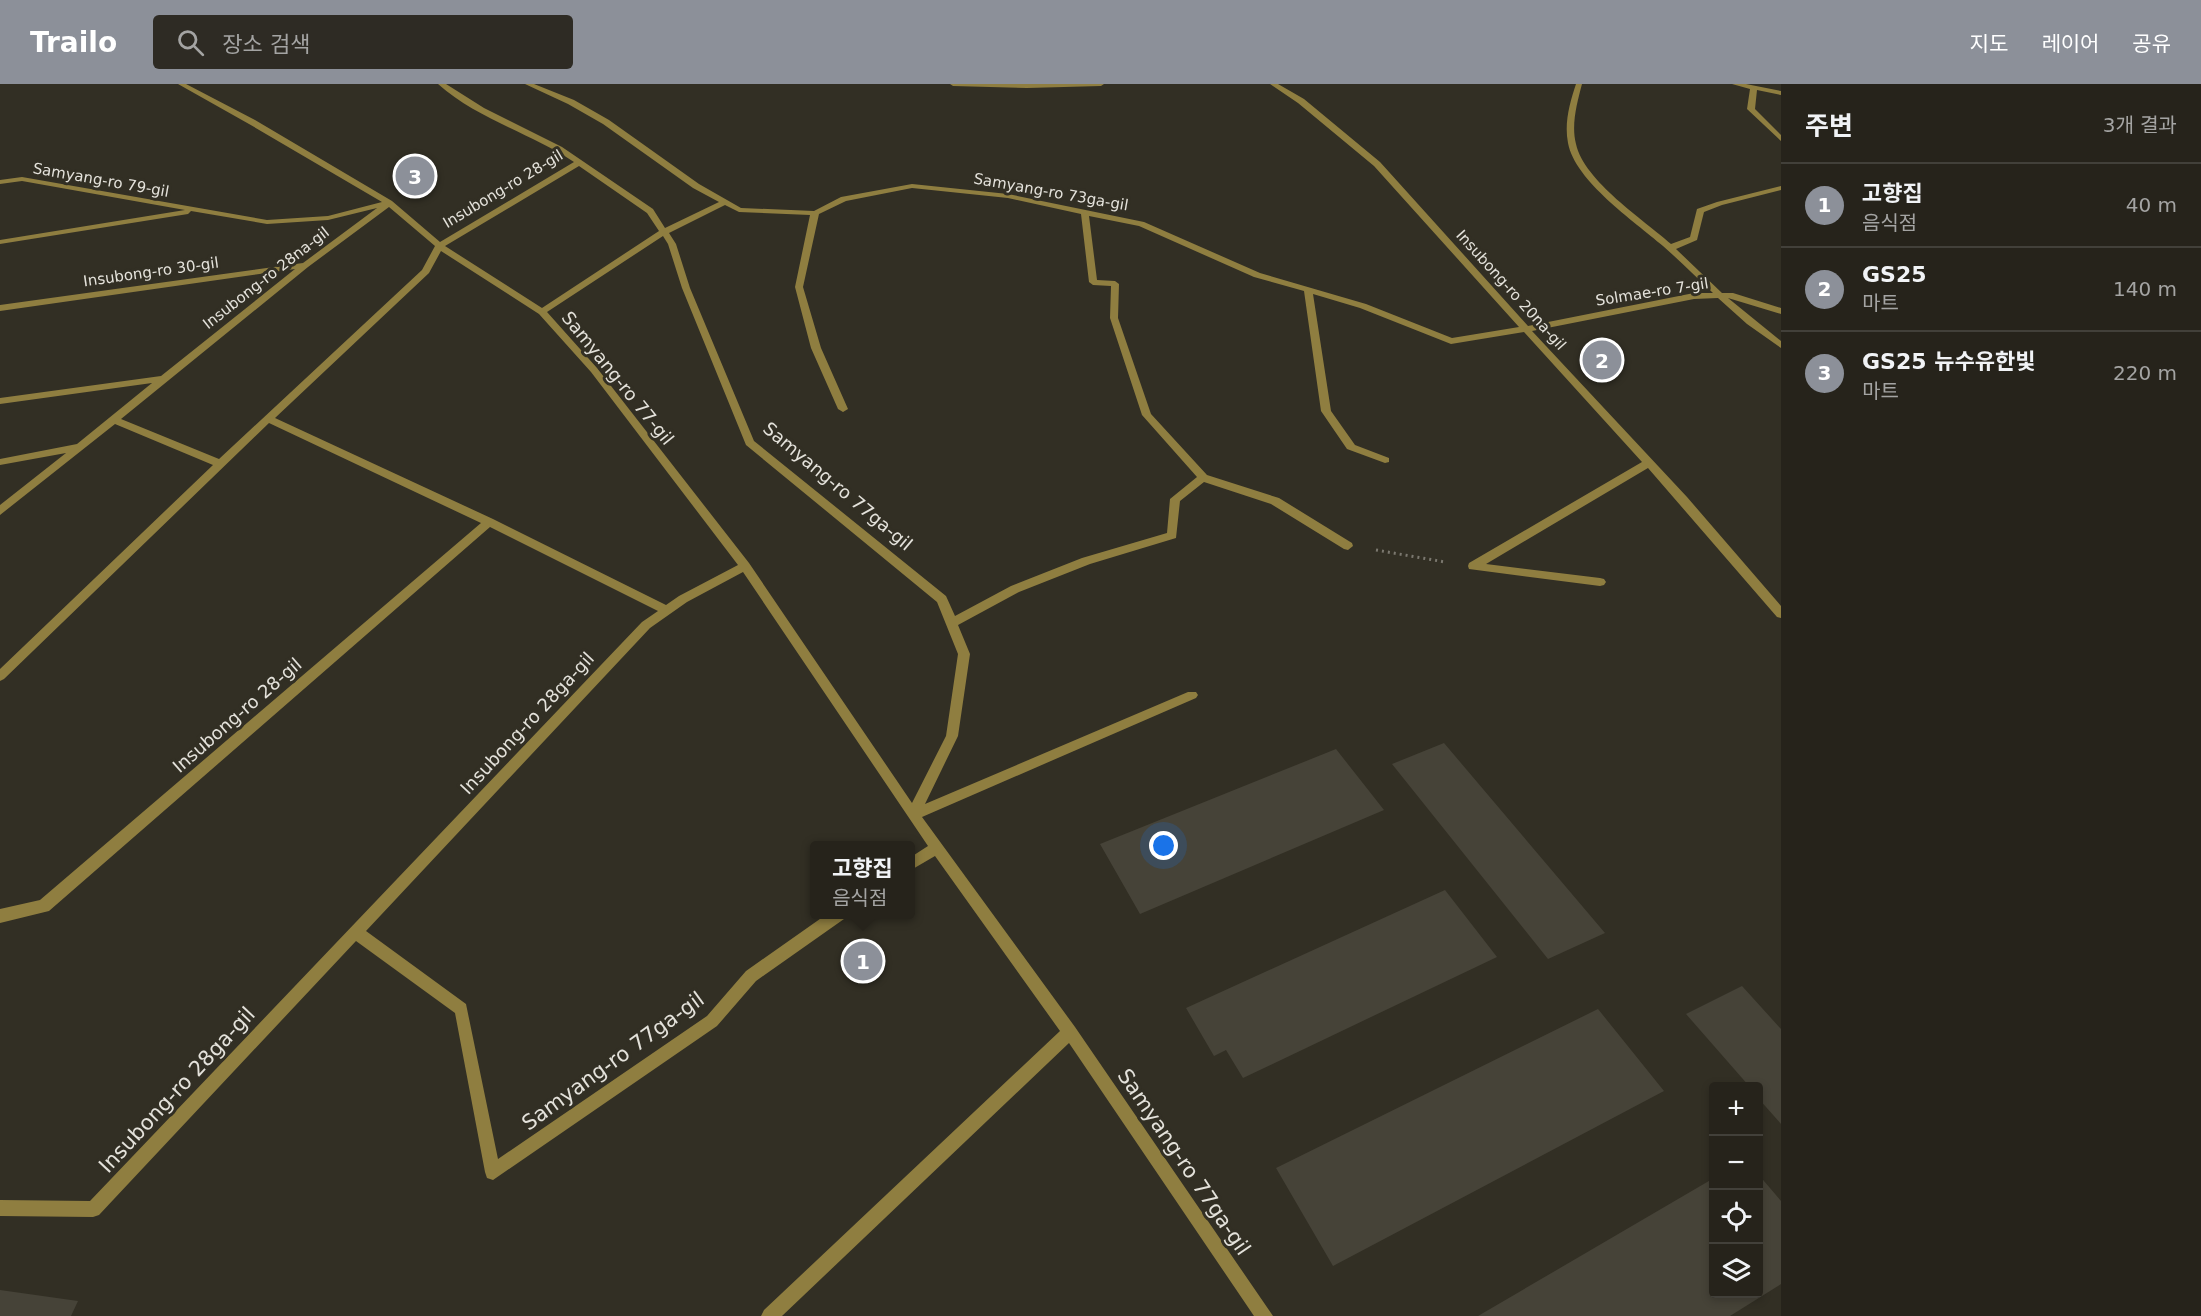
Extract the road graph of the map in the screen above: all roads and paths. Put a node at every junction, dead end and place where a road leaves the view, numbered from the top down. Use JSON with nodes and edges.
{"nodes":[{"id":1,"x":181,"y":84,"type":"edge"},
{"id":2,"x":441,"y":84,"type":"edge"},
{"id":3,"x":528,"y":84,"type":"edge"},
{"id":4,"x":953,"y":84,"type":"edge"},
{"id":5,"x":1101,"y":84,"type":"edge"},
{"id":6,"x":1275,"y":84,"type":"edge"},
{"id":7,"x":1579,"y":84,"type":"edge"},
{"id":8,"x":1735,"y":84,"type":"edge"},
{"id":9,"x":1754,"y":87,"type":"junction"},
{"id":10,"x":1781,"y":93,"type":"edge"},
{"id":11,"x":1781,"y":139,"type":"edge"},
{"id":12,"x":578,"y":163,"type":"junction"},
{"id":13,"x":0,"y":182,"type":"edge"},
{"id":14,"x":1781,"y":188,"type":"edge"},
{"id":15,"x":388,"y":203,"type":"junction"},
{"id":16,"x":723,"y":203,"type":"junction"},
{"id":17,"x":198,"y":210,"type":"junction"},
{"id":18,"x":1085,"y":212,"type":"junction"},
{"id":19,"x":815,"y":213,"type":"junction"},
{"id":20,"x":664,"y":232,"type":"junction"},
{"id":21,"x":0,"y":242,"type":"edge"},
{"id":22,"x":439,"y":246,"type":"junction"},
{"id":23,"x":1670,"y":248,"type":"junction"},
{"id":24,"x":305,"y":265,"type":"junction"},
{"id":25,"x":1308,"y":290,"type":"junction"},
{"id":26,"x":1719,"y":295,"type":"junction"},
{"id":27,"x":0,"y":308,"type":"edge"},
{"id":28,"x":1781,"y":311,"type":"edge"},
{"id":29,"x":542,"y":312,"type":"junction"},
{"id":30,"x":1526,"y":329,"type":"junction"},
{"id":31,"x":1781,"y":345,"type":"edge"},
{"id":32,"x":163,"y":379,"type":"junction"},
{"id":33,"x":0,"y":401,"type":"edge"},
{"id":34,"x":843,"y":409,"type":"dead end"},
{"id":35,"x":113,"y":419,"type":"junction"},
{"id":36,"x":268,"y":419,"type":"junction"},
{"id":37,"x":78,"y":447,"type":"junction"},
{"id":38,"x":1385,"y":460,"type":"dead end"},
{"id":39,"x":0,"y":462,"type":"edge"},
{"id":40,"x":1649,"y":463,"type":"junction"},
{"id":41,"x":221,"y":464,"type":"junction"},
{"id":42,"x":1203,"y":478,"type":"junction"},
{"id":43,"x":0,"y":511,"type":"edge"},
{"id":44,"x":489,"y":522,"type":"junction"},
{"id":45,"x":1348,"y":546,"type":"joint"},
{"id":46,"x":746,"y":566,"type":"junction"},
{"id":47,"x":1473,"y":567,"type":"junction"},
{"id":48,"x":1600,"y":582,"type":"dead end"},
{"id":49,"x":666,"y":610,"type":"junction"},
{"id":50,"x":1781,"y":615,"type":"edge"},
{"id":51,"x":952,"y":623,"type":"junction"},
{"id":52,"x":0,"y":676,"type":"edge"},
{"id":53,"x":1191,"y":695,"type":"dead end"},
{"id":54,"x":913,"y":815,"type":"junction"},
{"id":55,"x":937,"y":847,"type":"junction"},
{"id":56,"x":915,"y":861,"type":"edge"},
{"id":57,"x":0,"y":916,"type":"edge"},
{"id":58,"x":833,"y":919,"type":"edge"},
{"id":59,"x":356,"y":932,"type":"junction"},
{"id":60,"x":1070,"y":1032,"type":"junction"},
{"id":61,"x":0,"y":1208,"type":"edge"},
{"id":62,"x":770,"y":1316,"type":"edge"},
{"id":63,"x":1264,"y":1316,"type":"edge"}],
"edges":[{"from":1,"to":15,"type":"street","name":"Samyang-ro 77-gil"},
{"from":2,"to":12,"type":"street","name":"Samyang-ro 77ga-gil"},
{"from":3,"to":16,"type":"street","name":"Samyang-ro 73ga-gil"},
{"from":4,"to":5,"type":"street"},
{"from":6,"to":30,"type":"street","name":"Insubong-ro 20na-gil"},
{"from":7,"to":23,"type":"street"},
{"from":8,"to":9,"type":"street"},
{"from":9,"to":10,"type":"street"},
{"from":9,"to":11,"type":"street"},
{"from":12,"to":20,"type":"street","name":"Samyang-ro 77ga-gil"},
{"from":12,"to":22,"type":"street","name":"Insubong-ro 28-gil"},
{"from":13,"to":17,"type":"street","name":"Samyang-ro 79-gil"},
{"from":14,"to":23,"type":"street"},
{"from":15,"to":17,"type":"street","name":"Samyang-ro 79-gil"},
{"from":15,"to":22,"type":"street","name":"Samyang-ro 77-gil"},
{"from":15,"to":24,"type":"street","name":"Insubong-ro 28na-gil"},
{"from":16,"to":19,"type":"street","name":"Samyang-ro 73ga-gil"},
{"from":16,"to":20,"type":"street"},
{"from":17,"to":21,"type":"street","name":"Samyang-ro 79-gil"},
{"from":18,"to":19,"type":"street","name":"Samyang-ro 73ga-gil"},
{"from":18,"to":25,"type":"street","name":"Samyang-ro 73ga-gil"},
{"from":18,"to":42,"type":"street"},
{"from":19,"to":34,"type":"street"},
{"from":20,"to":29,"type":"street"},
{"from":20,"to":51,"type":"street","name":"Samyang-ro 77ga-gil"},
{"from":22,"to":29,"type":"street","name":"Samyang-ro 77-gil"},
{"from":22,"to":36,"type":"street","name":"Insubong-ro 28-gil"},
{"from":23,"to":26,"type":"street"},
{"from":24,"to":27,"type":"street","name":"Insubong-ro 30-gil"},
{"from":24,"to":32,"type":"street","name":"Insubong-ro 28na-gil"},
{"from":25,"to":30,"type":"street","name":"Samyang-ro 73ga-gil"},
{"from":25,"to":38,"type":"street"},
{"from":26,"to":28,"type":"street","name":"Solmae-ro 7-gil"},
{"from":26,"to":30,"type":"street","name":"Solmae-ro 7-gil"},
{"from":26,"to":31,"type":"street"},
{"from":29,"to":46,"type":"street","name":"Samyang-ro 77-gil"},
{"from":30,"to":40,"type":"street","name":"Insubong-ro 20na-gil"},
{"from":32,"to":33,"type":"street"},
{"from":32,"to":35,"type":"street","name":"Insubong-ro 28na-gil"},
{"from":35,"to":37,"type":"street","name":"Insubong-ro 28na-gil"},
{"from":35,"to":41,"type":"street"},
{"from":36,"to":41,"type":"street","name":"Insubong-ro 28-gil"},
{"from":36,"to":44,"type":"street"},
{"from":37,"to":39,"type":"street"},
{"from":37,"to":43,"type":"street","name":"Insubong-ro 28na-gil"},
{"from":40,"to":47,"type":"street"},
{"from":40,"to":50,"type":"street","name":"Insubong-ro 20na-gil"},
{"from":41,"to":52,"type":"street","name":"Insubong-ro 28-gil"},
{"from":42,"to":45,"type":"street"},
{"from":42,"to":51,"type":"street"},
{"from":44,"to":49,"type":"street"},
{"from":44,"to":57,"type":"street","name":"Insubong-ro 28-gil"},
{"from":45,"to":47,"type":"path"},
{"from":46,"to":49,"type":"street","name":"Insubong-ro 28ga-gil"},
{"from":46,"to":54,"type":"street","name":"Samyang-ro 77-gil"},
{"from":47,"to":48,"type":"street"},
{"from":49,"to":59,"type":"street","name":"Insubong-ro 28ga-gil"},
{"from":51,"to":54,"type":"street","name":"Samyang-ro 77ga-gil"},
{"from":53,"to":54,"type":"street"},
{"from":54,"to":55,"type":"street","name":"Samyang-ro 77ga-gil"},
{"from":55,"to":56,"type":"street"},
{"from":55,"to":60,"type":"street","name":"Samyang-ro 77ga-gil"},
{"from":58,"to":59,"type":"street","name":"Samyang-ro 77ga-gil"},
{"from":59,"to":61,"type":"street","name":"Insubong-ro 28ga-gil"},
{"from":60,"to":62,"type":"street"},
{"from":60,"to":63,"type":"street","name":"Samyang-ro 77ga-gil"}]}
